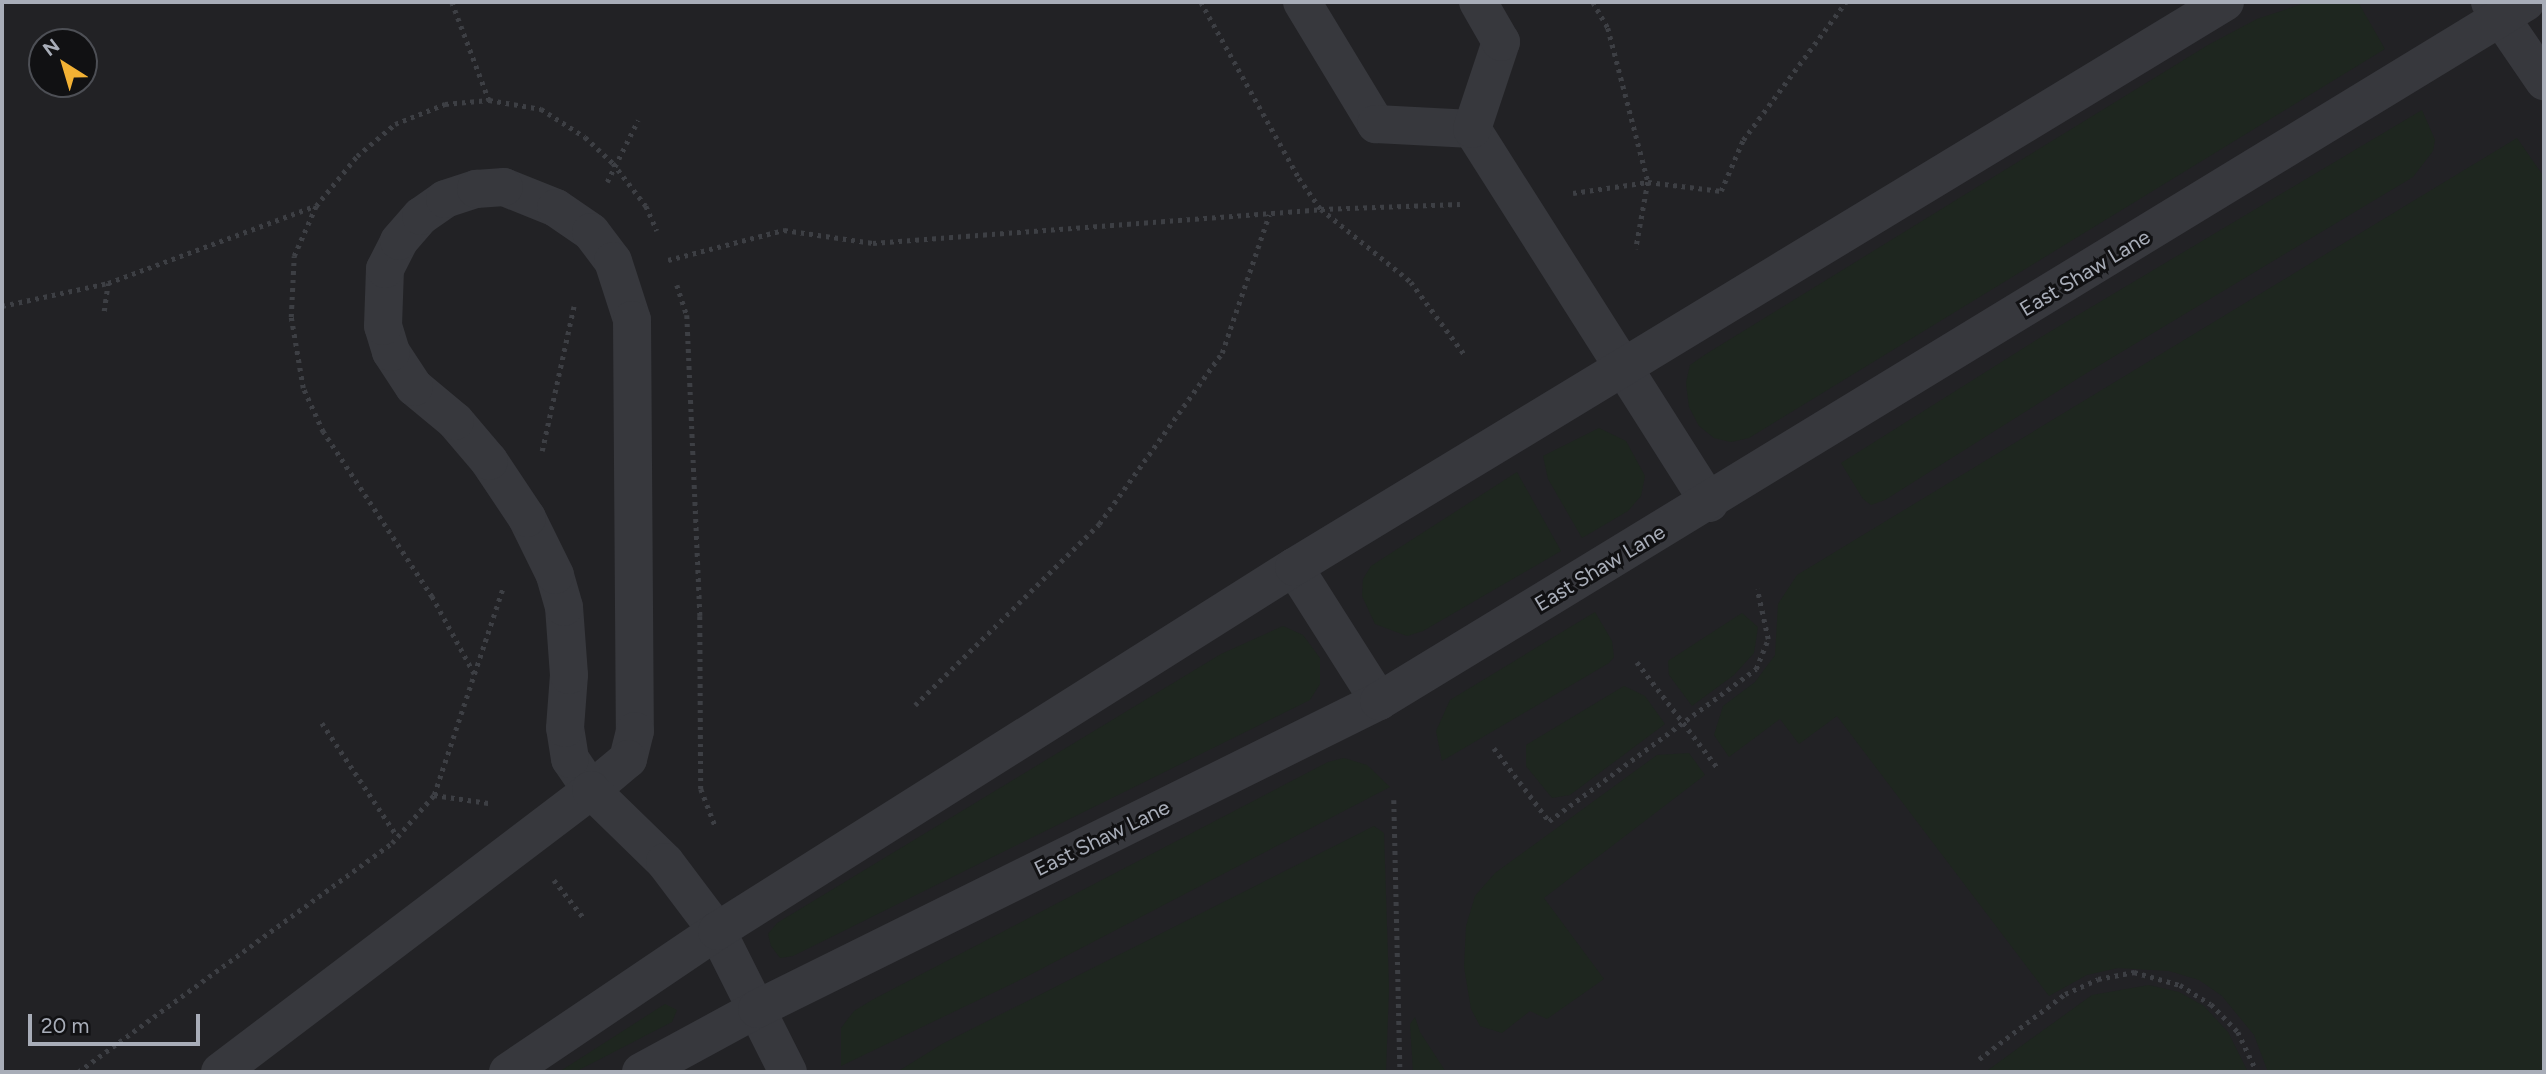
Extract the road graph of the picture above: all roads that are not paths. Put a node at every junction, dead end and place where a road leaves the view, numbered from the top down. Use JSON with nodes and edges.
{"nodes":[{"id":1,"x":1302,"y":2,"type":"edge"},
{"id":2,"x":1478,"y":2,"type":"edge"},
{"id":3,"x":2225,"y":2,"type":"edge"},
{"id":4,"x":2505,"y":7,"type":"edge"},
{"id":5,"x":2544,"y":81,"type":"edge"},
{"id":6,"x":1472,"y":129,"type":"junction"},
{"id":7,"x":1627,"y":367,"type":"junction"},
{"id":8,"x":1709,"y":503,"type":"junction"},
{"id":9,"x":1294,"y":567,"type":"junction"},
{"id":10,"x":1378,"y":701,"type":"junction"},
{"id":11,"x":592,"y":790,"type":"junction"},
{"id":12,"x":717,"y":931,"type":"junction"},
{"id":13,"x":757,"y":1009,"type":"junction"},
{"id":14,"x":220,"y":1072,"type":"edge"},
{"id":15,"x":508,"y":1072,"type":"edge"},
{"id":16,"x":641,"y":1072,"type":"edge"},
{"id":17,"x":788,"y":1072,"type":"edge"}],
"edges":[{"from":1,"to":6,"type":"street"},
{"from":2,"to":6,"type":"street"},
{"from":3,"to":7,"type":"street"},
{"from":4,"to":5,"type":"street"},
{"from":4,"to":8,"type":"street","name":"East Shaw Lane"},
{"from":6,"to":7,"type":"street"},
{"from":7,"to":8,"type":"street"},
{"from":7,"to":9,"type":"street"},
{"from":8,"to":10,"type":"street","name":"East Shaw Lane"},
{"from":9,"to":10,"type":"street"},
{"from":9,"to":12,"type":"street"},
{"from":10,"to":13,"type":"street","name":"East Shaw Lane"},
{"from":11,"to":11,"type":"street"},
{"from":11,"to":12,"type":"street"},
{"from":11,"to":14,"type":"street"},
{"from":12,"to":13,"type":"street"},
{"from":12,"to":15,"type":"street"},
{"from":13,"to":16,"type":"street","name":"East Shaw Lane"},
{"from":13,"to":17,"type":"street"}]}
